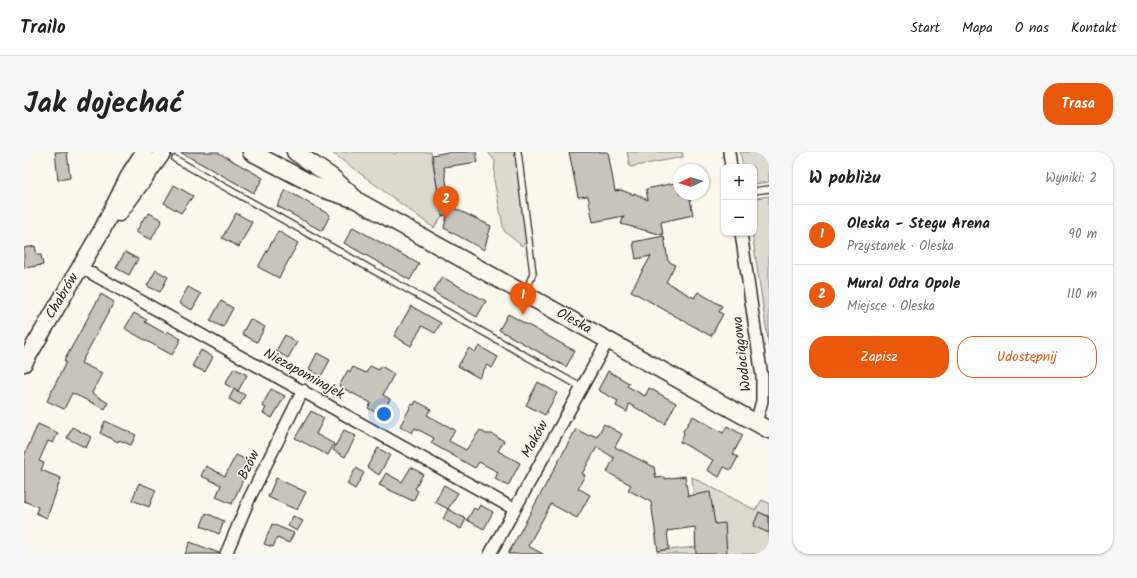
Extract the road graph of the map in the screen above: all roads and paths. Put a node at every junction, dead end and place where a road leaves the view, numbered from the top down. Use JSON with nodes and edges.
{"nodes":[{"id":1,"x":144,"y":152,"type":"edge"},
{"id":2,"x":251,"y":152,"type":"edge"},
{"id":3,"x":295,"y":152,"type":"edge"},
{"id":4,"x":518,"y":152,"type":"edge"},
{"id":5,"x":729,"y":152,"type":"edge"},
{"id":6,"x":169,"y":155,"type":"edge"},
{"id":7,"x":731,"y":164,"type":"edge"},
{"id":8,"x":769,"y":189,"type":"edge"},
{"id":9,"x":757,"y":191,"type":"edge"},
{"id":10,"x":358,"y":200,"type":"junction"},
{"id":11,"x":102,"y":230,"type":"junction"},
{"id":12,"x":741,"y":236,"type":"edge"},
{"id":13,"x":80,"y":267,"type":"junction"},
{"id":14,"x":525,"y":294,"type":"junction"},
{"id":15,"x":608,"y":340,"type":"junction"},
{"id":16,"x":24,"y":363,"type":"edge"},
{"id":17,"x":581,"y":387,"type":"junction"},
{"id":18,"x":304,"y":390,"type":"junction"},
{"id":19,"x":763,"y":427,"type":"edge"},
{"id":20,"x":514,"y":509,"type":"junction"},
{"id":21,"x":226,"y":554,"type":"edge"},
{"id":22,"x":490,"y":554,"type":"edge"}],
"edges":[{"from":1,"to":11,"type":"main road","name":"Chabrów"},
{"from":2,"to":10,"type":"main road","name":"Oleska"},
{"from":3,"to":10,"type":"main road","name":"Oleska"},
{"from":4,"to":14,"type":"lane"},
{"from":5,"to":7,"type":"street"},
{"from":6,"to":11,"type":"main road","name":"Chabrów"},
{"from":6,"to":17,"type":"lane"},
{"from":8,"to":9,"type":"lane"},
{"from":10,"to":14,"type":"main road","name":"Oleska"},
{"from":11,"to":13,"type":"main road","name":"Chabrów"},
{"from":12,"to":19,"type":"street","name":"Wodociągowa"},
{"from":13,"to":16,"type":"main road","name":"Chabrów"},
{"from":13,"to":18,"type":"street","name":"Niezapominajek"},
{"from":14,"to":15,"type":"main road","name":"Oleska"},
{"from":15,"to":17,"type":"street","name":"Maków"},
{"from":15,"to":19,"type":"main road","name":"Oleska"},
{"from":17,"to":20,"type":"street","name":"Maków"},
{"from":18,"to":20,"type":"street","name":"Niezapominajek"},
{"from":18,"to":21,"type":"street","name":"Bzów"},
{"from":20,"to":22,"type":"street","name":"Maków"}]}
